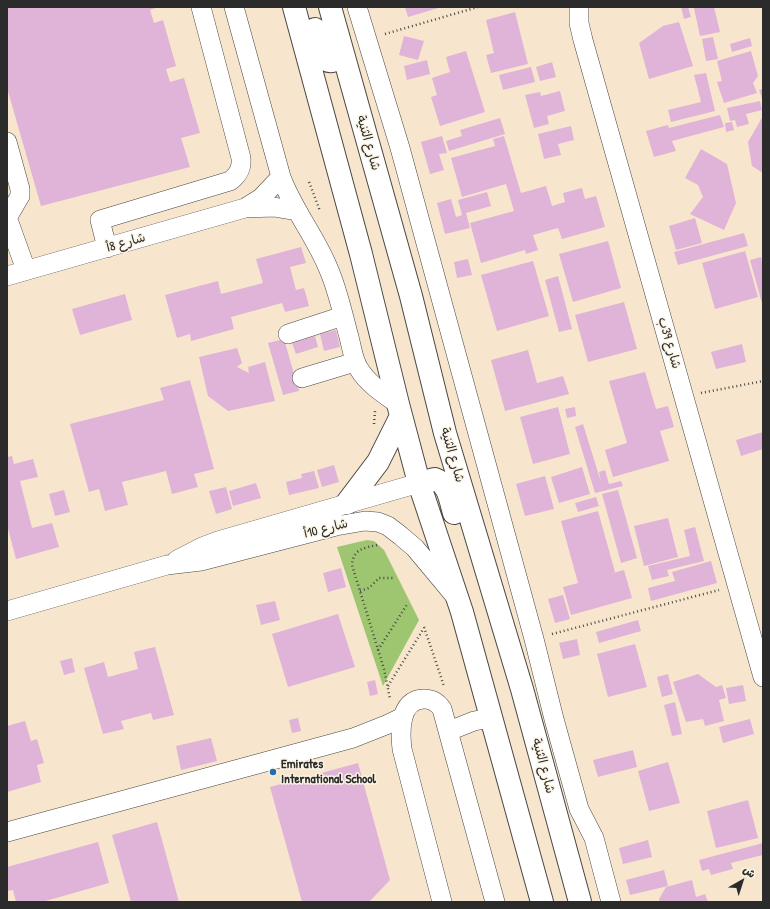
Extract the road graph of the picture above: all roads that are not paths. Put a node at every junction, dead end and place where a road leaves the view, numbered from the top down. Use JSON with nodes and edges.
{"nodes":[{"id":1,"x":201,"y":7,"type":"edge"},
{"id":2,"x":234,"y":7,"type":"edge"},
{"id":3,"x":294,"y":7,"type":"edge"},
{"id":4,"x":308,"y":7,"type":"edge"},
{"id":5,"x":330,"y":7,"type":"edge"},
{"id":6,"x":357,"y":7,"type":"edge"},
{"id":7,"x":579,"y":7,"type":"edge"},
{"id":8,"x":342,"y":51,"type":"junction"},
{"id":9,"x":7,"y":142,"type":"edge"},
{"id":10,"x":281,"y":177,"type":"junction"},
{"id":11,"x":189,"y":193,"type":"junction"},
{"id":12,"x":245,"y":208,"type":"junction"},
{"id":13,"x":297,"y":211,"type":"junction"},
{"id":14,"x":7,"y":217,"type":"edge"},
{"id":15,"x":199,"y":222,"type":"junction"},
{"id":16,"x":107,"y":248,"type":"junction"},
{"id":17,"x":26,"y":270,"type":"junction"},
{"id":18,"x":7,"y":276,"type":"edge"},
{"id":19,"x":343,"y":316,"type":"junction"},
{"id":20,"x":288,"y":334,"type":"dead end"},
{"id":21,"x":356,"y":362,"type":"junction"},
{"id":22,"x":302,"y":378,"type":"dead end"},
{"id":23,"x":400,"y":410,"type":"junction"},
{"id":24,"x":419,"y":483,"type":"junction"},
{"id":25,"x":347,"y":504,"type":"junction"},
{"id":26,"x":167,"y":565,"type":"junction"},
{"id":27,"x":457,"y":597,"type":"junction"},
{"id":28,"x":7,"y":611,"type":"edge"},
{"id":29,"x":763,"y":678,"type":"edge"},
{"id":30,"x":522,"y":689,"type":"junction"},
{"id":31,"x":491,"y":718,"type":"junction"},
{"id":32,"x":398,"y":719,"type":"junction"},
{"id":33,"x":449,"y":731,"type":"junction"},
{"id":34,"x":7,"y":832,"type":"edge"},
{"id":35,"x":442,"y":902,"type":"edge"},
{"id":36,"x":496,"y":902,"type":"edge"},
{"id":37,"x":542,"y":902,"type":"edge"},
{"id":38,"x":580,"y":902,"type":"edge"},
{"id":39,"x":611,"y":902,"type":"edge"}],
"edges":[{"from":1,"to":11,"type":"street"},
{"from":2,"to":10,"type":"street"},
{"from":3,"to":23,"type":"main road"},
{"from":4,"to":8,"type":"main road"},
{"from":5,"to":8,"type":"main road","name":"شارع الثنية"},
{"from":6,"to":39,"type":"street"},
{"from":7,"to":29,"type":"street","name":"شارع 39ب"},
{"from":8,"to":30,"type":"main road","name":"شارع الثنية"},
{"from":9,"to":14,"type":"street"},
{"from":10,"to":12,"type":"street","name":"شارع 8أ"},
{"from":10,"to":13,"type":"street"},
{"from":11,"to":15,"type":"street"},
{"from":11,"to":16,"type":"street"},
{"from":12,"to":13,"type":"street","name":"شارع 8أ"},
{"from":12,"to":15,"type":"street","name":"شارع 8أ"},
{"from":13,"to":19,"type":"street"},
{"from":14,"to":17,"type":"street"},
{"from":15,"to":16,"type":"street","name":"شارع 8أ"},
{"from":16,"to":17,"type":"street","name":"شارع 8أ"},
{"from":17,"to":18,"type":"street","name":"شارع 8أ"},
{"from":19,"to":20,"type":"street"},
{"from":19,"to":21,"type":"street"},
{"from":21,"to":22,"type":"street"},
{"from":21,"to":23,"type":"street"},
{"from":23,"to":24,"type":"main road"},
{"from":23,"to":25,"type":"main road"},
{"from":24,"to":25,"type":"street","name":"شارع 10أ"},
{"from":24,"to":27,"type":"main road"},
{"from":24,"to":30,"type":"main road"},
{"from":25,"to":26,"type":"street","name":"شارع 10أ"},
{"from":26,"to":27,"type":"street","name":"شارع 10أ"},
{"from":26,"to":28,"type":"street","name":"شارع 10أ"},
{"from":27,"to":31,"type":"main road"},
{"from":30,"to":38,"type":"main road","name":"شارع الثنية"},
{"from":31,"to":33,"type":"street"},
{"from":31,"to":37,"type":"main road"},
{"from":32,"to":33,"type":"street"},
{"from":32,"to":34,"type":"street"},
{"from":32,"to":35,"type":"street"},
{"from":33,"to":36,"type":"street"}]}
